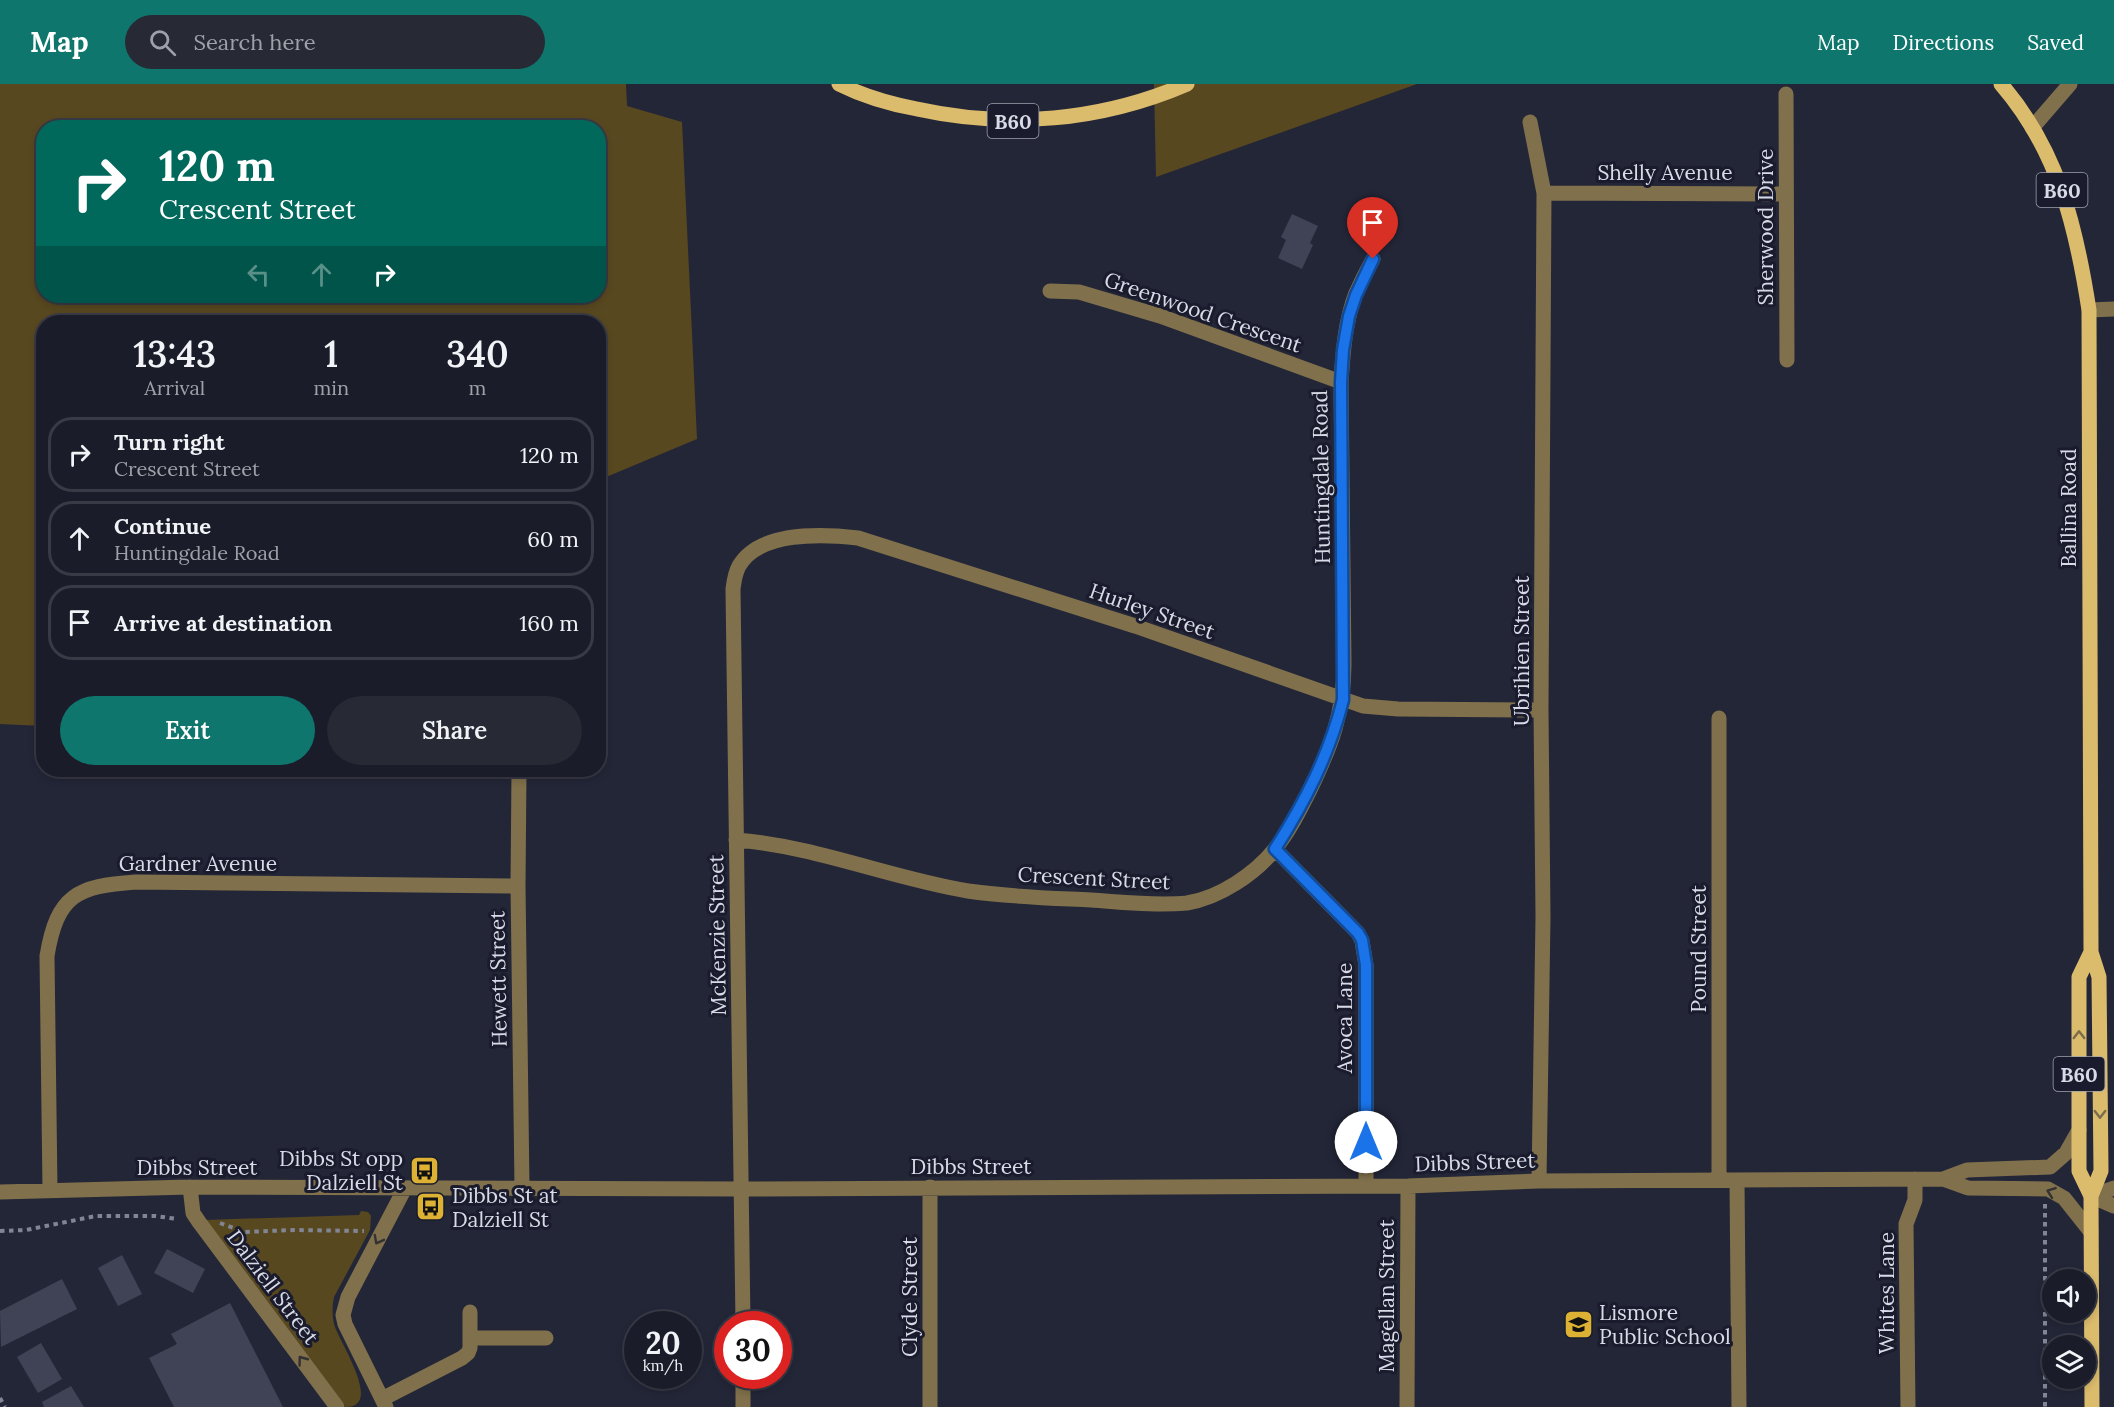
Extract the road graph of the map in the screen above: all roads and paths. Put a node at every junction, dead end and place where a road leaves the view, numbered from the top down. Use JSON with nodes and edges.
{"nodes":[{"id":1,"x":839,"y":84,"type":"edge"},
{"id":2,"x":1186,"y":84,"type":"edge"},
{"id":3,"x":2001,"y":84,"type":"edge"},
{"id":4,"x":2070,"y":84,"type":"edge"},
{"id":5,"x":1786,"y":94,"type":"dead end"},
{"id":6,"x":1530,"y":122,"type":"dead end"},
{"id":7,"x":2032,"y":128,"type":"junction"},
{"id":8,"x":1544,"y":193,"type":"junction"},
{"id":9,"x":1786,"y":194,"type":"junction"},
{"id":10,"x":1373,"y":259,"type":"dead end"},
{"id":11,"x":1050,"y":291,"type":"dead end"},
{"id":12,"x":2089,"y":309,"type":"junction"},
{"id":13,"x":2114,"y":309,"type":"edge"},
{"id":14,"x":1787,"y":360,"type":"dead end"},
{"id":15,"x":1341,"y":382,"type":"junction"},
{"id":16,"x":753,"y":551,"type":"joint"},
{"id":17,"x":1343,"y":700,"type":"junction"},
{"id":18,"x":1541,"y":710,"type":"junction"},
{"id":19,"x":1719,"y":718,"type":"dead end"},
{"id":20,"x":519,"y":777,"type":"edge"},
{"id":21,"x":736,"y":840,"type":"junction"},
{"id":22,"x":1275,"y":849,"type":"junction"},
{"id":23,"x":518,"y":886,"type":"junction"},
{"id":24,"x":2091,"y":952,"type":"junction"},
{"id":25,"x":2079,"y":1130,"type":"junction"},
{"id":26,"x":1916,"y":1179,"type":"junction"},
{"id":27,"x":1943,"y":1179,"type":"junction"},
{"id":28,"x":1719,"y":1180,"type":"junction"},
{"id":29,"x":1737,"y":1180,"type":"junction"},
{"id":30,"x":1539,"y":1181,"type":"junction"},
{"id":31,"x":1366,"y":1186,"type":"junction"},
{"id":32,"x":1408,"y":1186,"type":"junction"},
{"id":33,"x":190,"y":1187,"type":"junction"},
{"id":34,"x":522,"y":1187,"type":"junction"},
{"id":35,"x":930,"y":1187,"type":"junction"},
{"id":36,"x":405,"y":1188,"type":"junction"},
{"id":37,"x":2114,"y":1188,"type":"edge"},
{"id":38,"x":50,"y":1190,"type":"junction"},
{"id":39,"x":743,"y":1190,"type":"junction"},
{"id":40,"x":0,"y":1192,"type":"edge"},
{"id":41,"x":2091,"y":1196,"type":"junction"},
{"id":42,"x":2045,"y":1200,"type":"dead end"},
{"id":43,"x":2114,"y":1206,"type":"edge"},
{"id":44,"x":2091,"y":1232,"type":"junction"},
{"id":45,"x":743,"y":1311,"type":"edge"},
{"id":46,"x":470,"y":1312,"type":"dead end"},
{"id":47,"x":470,"y":1338,"type":"junction"},
{"id":48,"x":546,"y":1338,"type":"dead end"},
{"id":49,"x":743,"y":1389,"type":"edge"},
{"id":50,"x":0,"y":1398,"type":"edge"},
{"id":51,"x":384,"y":1403,"type":"edge"},
{"id":52,"x":5,"y":1407,"type":"edge"},
{"id":53,"x":337,"y":1407,"type":"edge"},
{"id":54,"x":743,"y":1407,"type":"edge"},
{"id":55,"x":930,"y":1407,"type":"edge"},
{"id":56,"x":1407,"y":1407,"type":"edge"},
{"id":57,"x":1739,"y":1407,"type":"edge"},
{"id":58,"x":1908,"y":1407,"type":"edge"},
{"id":59,"x":2045,"y":1407,"type":"edge"},
{"id":60,"x":2092,"y":1407,"type":"edge"}],
"edges":[{"from":1,"to":2,"type":"main road","number":"B60"},
{"from":3,"to":7,"type":"main road","name":"Ballina Road","number":"B60"},
{"from":4,"to":7,"type":"street"},
{"from":5,"to":9,"type":"street","name":"Sherwood Drive"},
{"from":6,"to":8,"type":"street","name":"Ubrihien Street"},
{"from":7,"to":12,"type":"main road","name":"Ballina Road","number":"B60"},
{"from":8,"to":9,"type":"street","name":"Shelly Avenue"},
{"from":8,"to":18,"type":"street","name":"Ubrihien Street"},
{"from":9,"to":14,"type":"street","name":"Sherwood Drive"},
{"from":10,"to":15,"type":"street","name":"Huntingdale Road"},
{"from":11,"to":15,"type":"street","name":"Greenwood Crescent"},
{"from":12,"to":13,"type":"street"},
{"from":12,"to":24,"type":"main road","name":"Ballina Road","number":"B60"},
{"from":15,"to":17,"type":"street","name":"Huntingdale Road"},
{"from":16,"to":17,"type":"street","name":"Hurley Street"},
{"from":16,"to":21,"type":"street","name":"McKenzie Street"},
{"from":17,"to":18,"type":"street","name":"Hurley Street"},
{"from":17,"to":22,"type":"street","name":"Crescent Street"},
{"from":18,"to":30,"type":"street","name":"Ubrihien Street"},
{"from":19,"to":28,"type":"street","name":"Pound Street"},
{"from":20,"to":23,"type":"street","name":"Hewett Street"},
{"from":21,"to":22,"type":"street","name":"Crescent Street"},
{"from":21,"to":39,"type":"street","name":"McKenzie Street"},
{"from":22,"to":31,"type":"street","name":"Avoca Lane"},
{"from":23,"to":34,"type":"street","name":"Hewett Street"},
{"from":23,"to":38,"type":"street","name":"Gardner Avenue"},
{"from":25,"to":24,"type":"main road","name":"Ballina Road","number":"B60","one_way":true},
{"from":24,"to":41,"type":"main road","name":"Ballina Road","number":"B60","one_way":true},
{"from":25,"to":27,"type":"street","name":"Dibbs Street"},
{"from":25,"to":41,"type":"main road","name":"Ballina Road","number":"B60"},
{"from":26,"to":27,"type":"street","name":"Dibbs Street"},
{"from":26,"to":29,"type":"street","name":"Dibbs Street"},
{"from":26,"to":58,"type":"street","name":"Whites Lane"},
{"from":44,"to":27,"type":"street","name":"Dibbs Street","one_way":true},
{"from":28,"to":29,"type":"street","name":"Dibbs Street"},
{"from":28,"to":30,"type":"street","name":"Dibbs Street"},
{"from":29,"to":57,"type":"street"},
{"from":30,"to":32,"type":"street","name":"Dibbs Street"},
{"from":31,"to":32,"type":"street","name":"Dibbs Street"},
{"from":31,"to":35,"type":"street","name":"Dibbs Street"},
{"from":32,"to":56,"type":"street","name":"Magellan Street"},
{"from":33,"to":36,"type":"street","name":"Dibbs Street"},
{"from":33,"to":38,"type":"street","name":"Dibbs Street"},
{"from":53,"to":33,"type":"street","name":"Dalziell Street","one_way":true},
{"from":34,"to":36,"type":"street","name":"Dibbs Street"},
{"from":34,"to":39,"type":"street","name":"Dibbs Street"},
{"from":35,"to":39,"type":"street","name":"Dibbs Street"},
{"from":35,"to":55,"type":"street","name":"Clyde Street"},
{"from":36,"to":51,"type":"street","name":"Dalziell Street","one_way":true},
{"from":37,"to":41,"type":"street"},
{"from":38,"to":40,"type":"street","name":"Dibbs Street"},
{"from":39,"to":45,"type":"street","name":"McKenzie Street"},
{"from":41,"to":43,"type":"street"},
{"from":41,"to":44,"type":"main road","name":"Ballina Road","number":"B60"},
{"from":42,"to":59,"type":"path"},
{"from":44,"to":60,"type":"main road","name":"Ballina Road","number":"B60"},
{"from":46,"to":47,"type":"street"},
{"from":47,"to":48,"type":"street"},
{"from":47,"to":51,"type":"street"},
{"from":49,"to":54,"type":"street"},
{"from":50,"to":52,"type":"path"}]}
